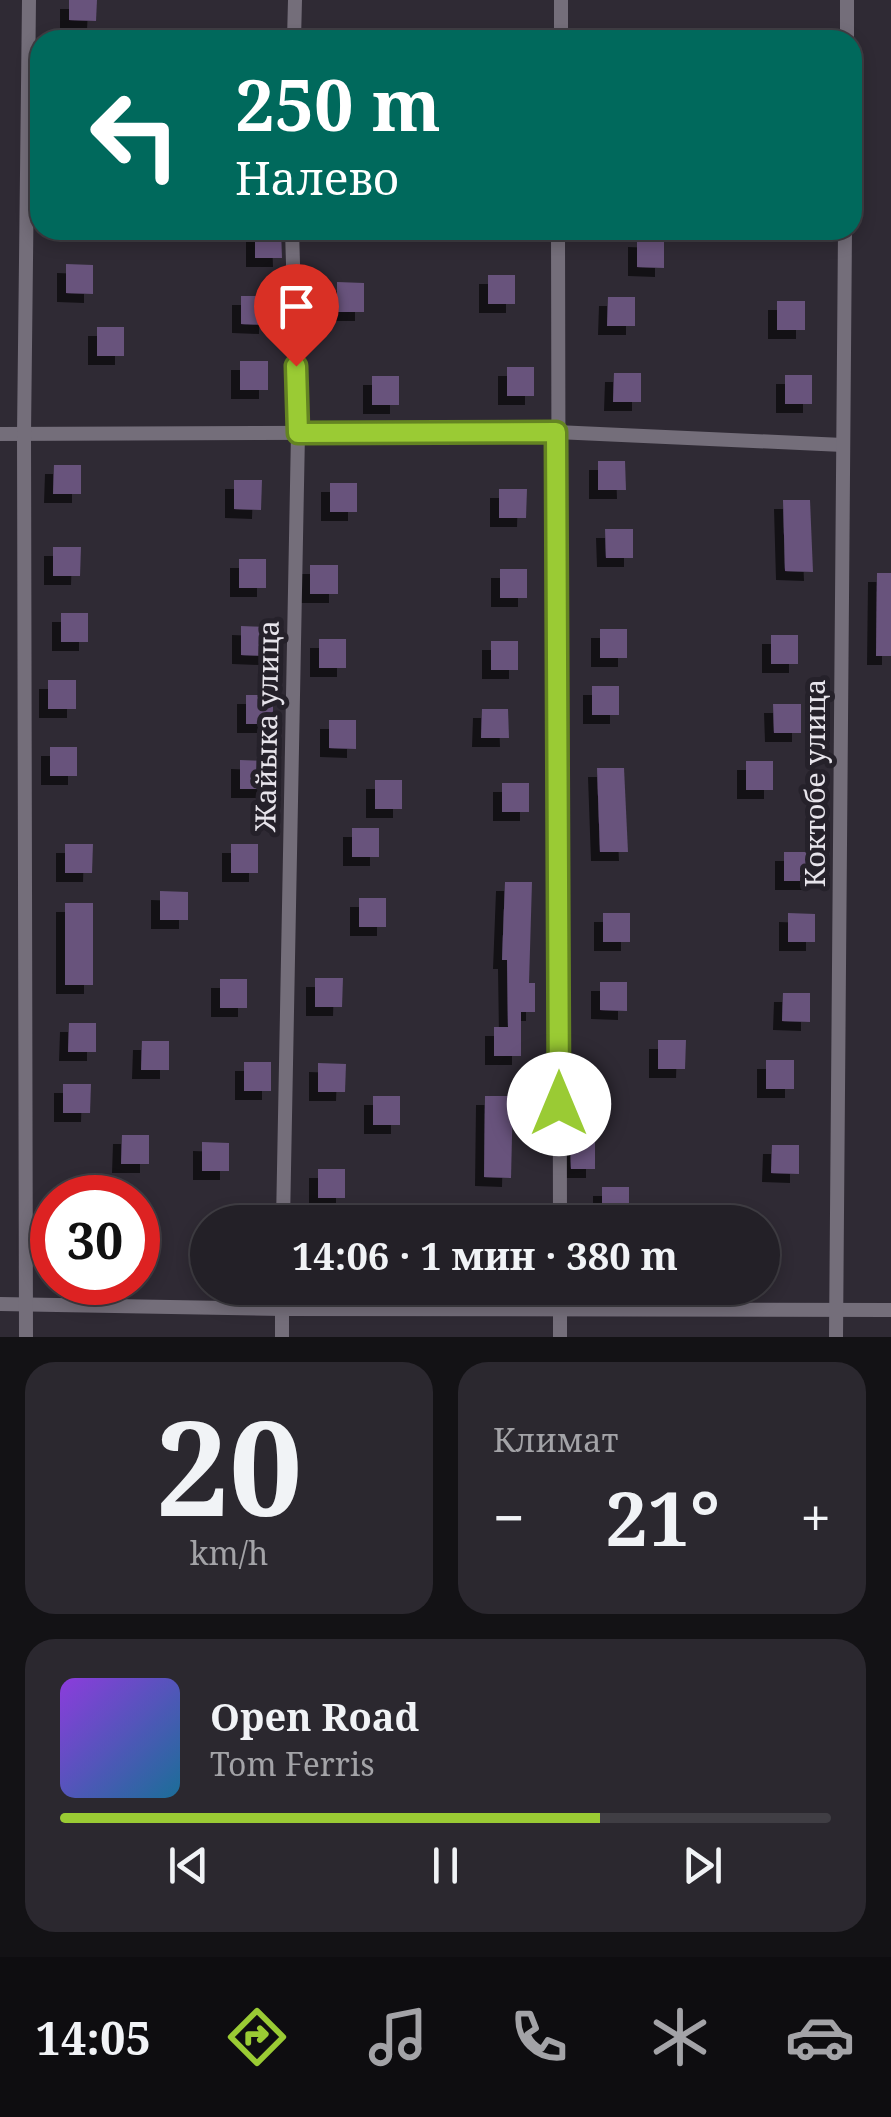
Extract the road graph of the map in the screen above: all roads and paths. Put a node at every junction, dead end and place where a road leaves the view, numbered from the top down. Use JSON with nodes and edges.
{"nodes":[{"id":1,"x":29,"y":0,"type":"edge"},
{"id":2,"x":295,"y":0,"type":"edge"},
{"id":3,"x":561,"y":0,"type":"edge"},
{"id":4,"x":847,"y":0,"type":"edge"},
{"id":5,"x":294,"y":30,"type":"edge"},
{"id":6,"x":560,"y":30,"type":"edge"},
{"id":7,"x":846,"y":30,"type":"edge"},
{"id":8,"x":292,"y":240,"type":"edge"},
{"id":9,"x":558,"y":240,"type":"edge"},
{"id":10,"x":845,"y":240,"type":"edge"},
{"id":11,"x":556,"y":432,"type":"junction"},
{"id":12,"x":298,"y":433,"type":"junction"},
{"id":13,"x":0,"y":434,"type":"edge"},
{"id":14,"x":24,"y":434,"type":"junction"},
{"id":15,"x":843,"y":445,"type":"junction"},
{"id":16,"x":283,"y":1205,"type":"edge"},
{"id":17,"x":560,"y":1205,"type":"edge"},
{"id":18,"x":0,"y":1304,"type":"edge"},
{"id":19,"x":27,"y":1304,"type":"junction"},
{"id":20,"x":282,"y":1305,"type":"edge"},
{"id":21,"x":560,"y":1305,"type":"edge"},
{"id":22,"x":282,"y":1310,"type":"junction"},
{"id":23,"x":836,"y":1310,"type":"junction"},
{"id":24,"x":891,"y":1310,"type":"edge"},
{"id":25,"x":560,"y":1311,"type":"junction"},
{"id":26,"x":26,"y":1337,"type":"edge"},
{"id":27,"x":282,"y":1337,"type":"edge"},
{"id":28,"x":560,"y":1337,"type":"edge"},
{"id":29,"x":836,"y":1337,"type":"edge"}],
"edges":[{"from":1,"to":14,"type":"street"},
{"from":2,"to":5,"type":"street"},
{"from":3,"to":6,"type":"street"},
{"from":4,"to":7,"type":"street"},
{"from":8,"to":12,"type":"street","name":"Жайыка улица"},
{"from":9,"to":11,"type":"street"},
{"from":10,"to":15,"type":"street","name":"Коктобе улица"},
{"from":11,"to":12,"type":"street"},
{"from":11,"to":15,"type":"street"},
{"from":11,"to":17,"type":"street"},
{"from":12,"to":14,"type":"street"},
{"from":12,"to":16,"type":"street","name":"Жайыка улица"},
{"from":13,"to":14,"type":"street"},
{"from":14,"to":19,"type":"street"},
{"from":15,"to":23,"type":"street","name":"Коктобе улица"},
{"from":18,"to":19,"type":"street"},
{"from":19,"to":22,"type":"street"},
{"from":19,"to":26,"type":"street"},
{"from":20,"to":22,"type":"street"},
{"from":21,"to":25,"type":"street"},
{"from":22,"to":25,"type":"street"},
{"from":22,"to":27,"type":"street"},
{"from":23,"to":24,"type":"street"},
{"from":23,"to":25,"type":"street"},
{"from":23,"to":29,"type":"street","name":"Коктобе улица"},
{"from":25,"to":28,"type":"street"}]}
